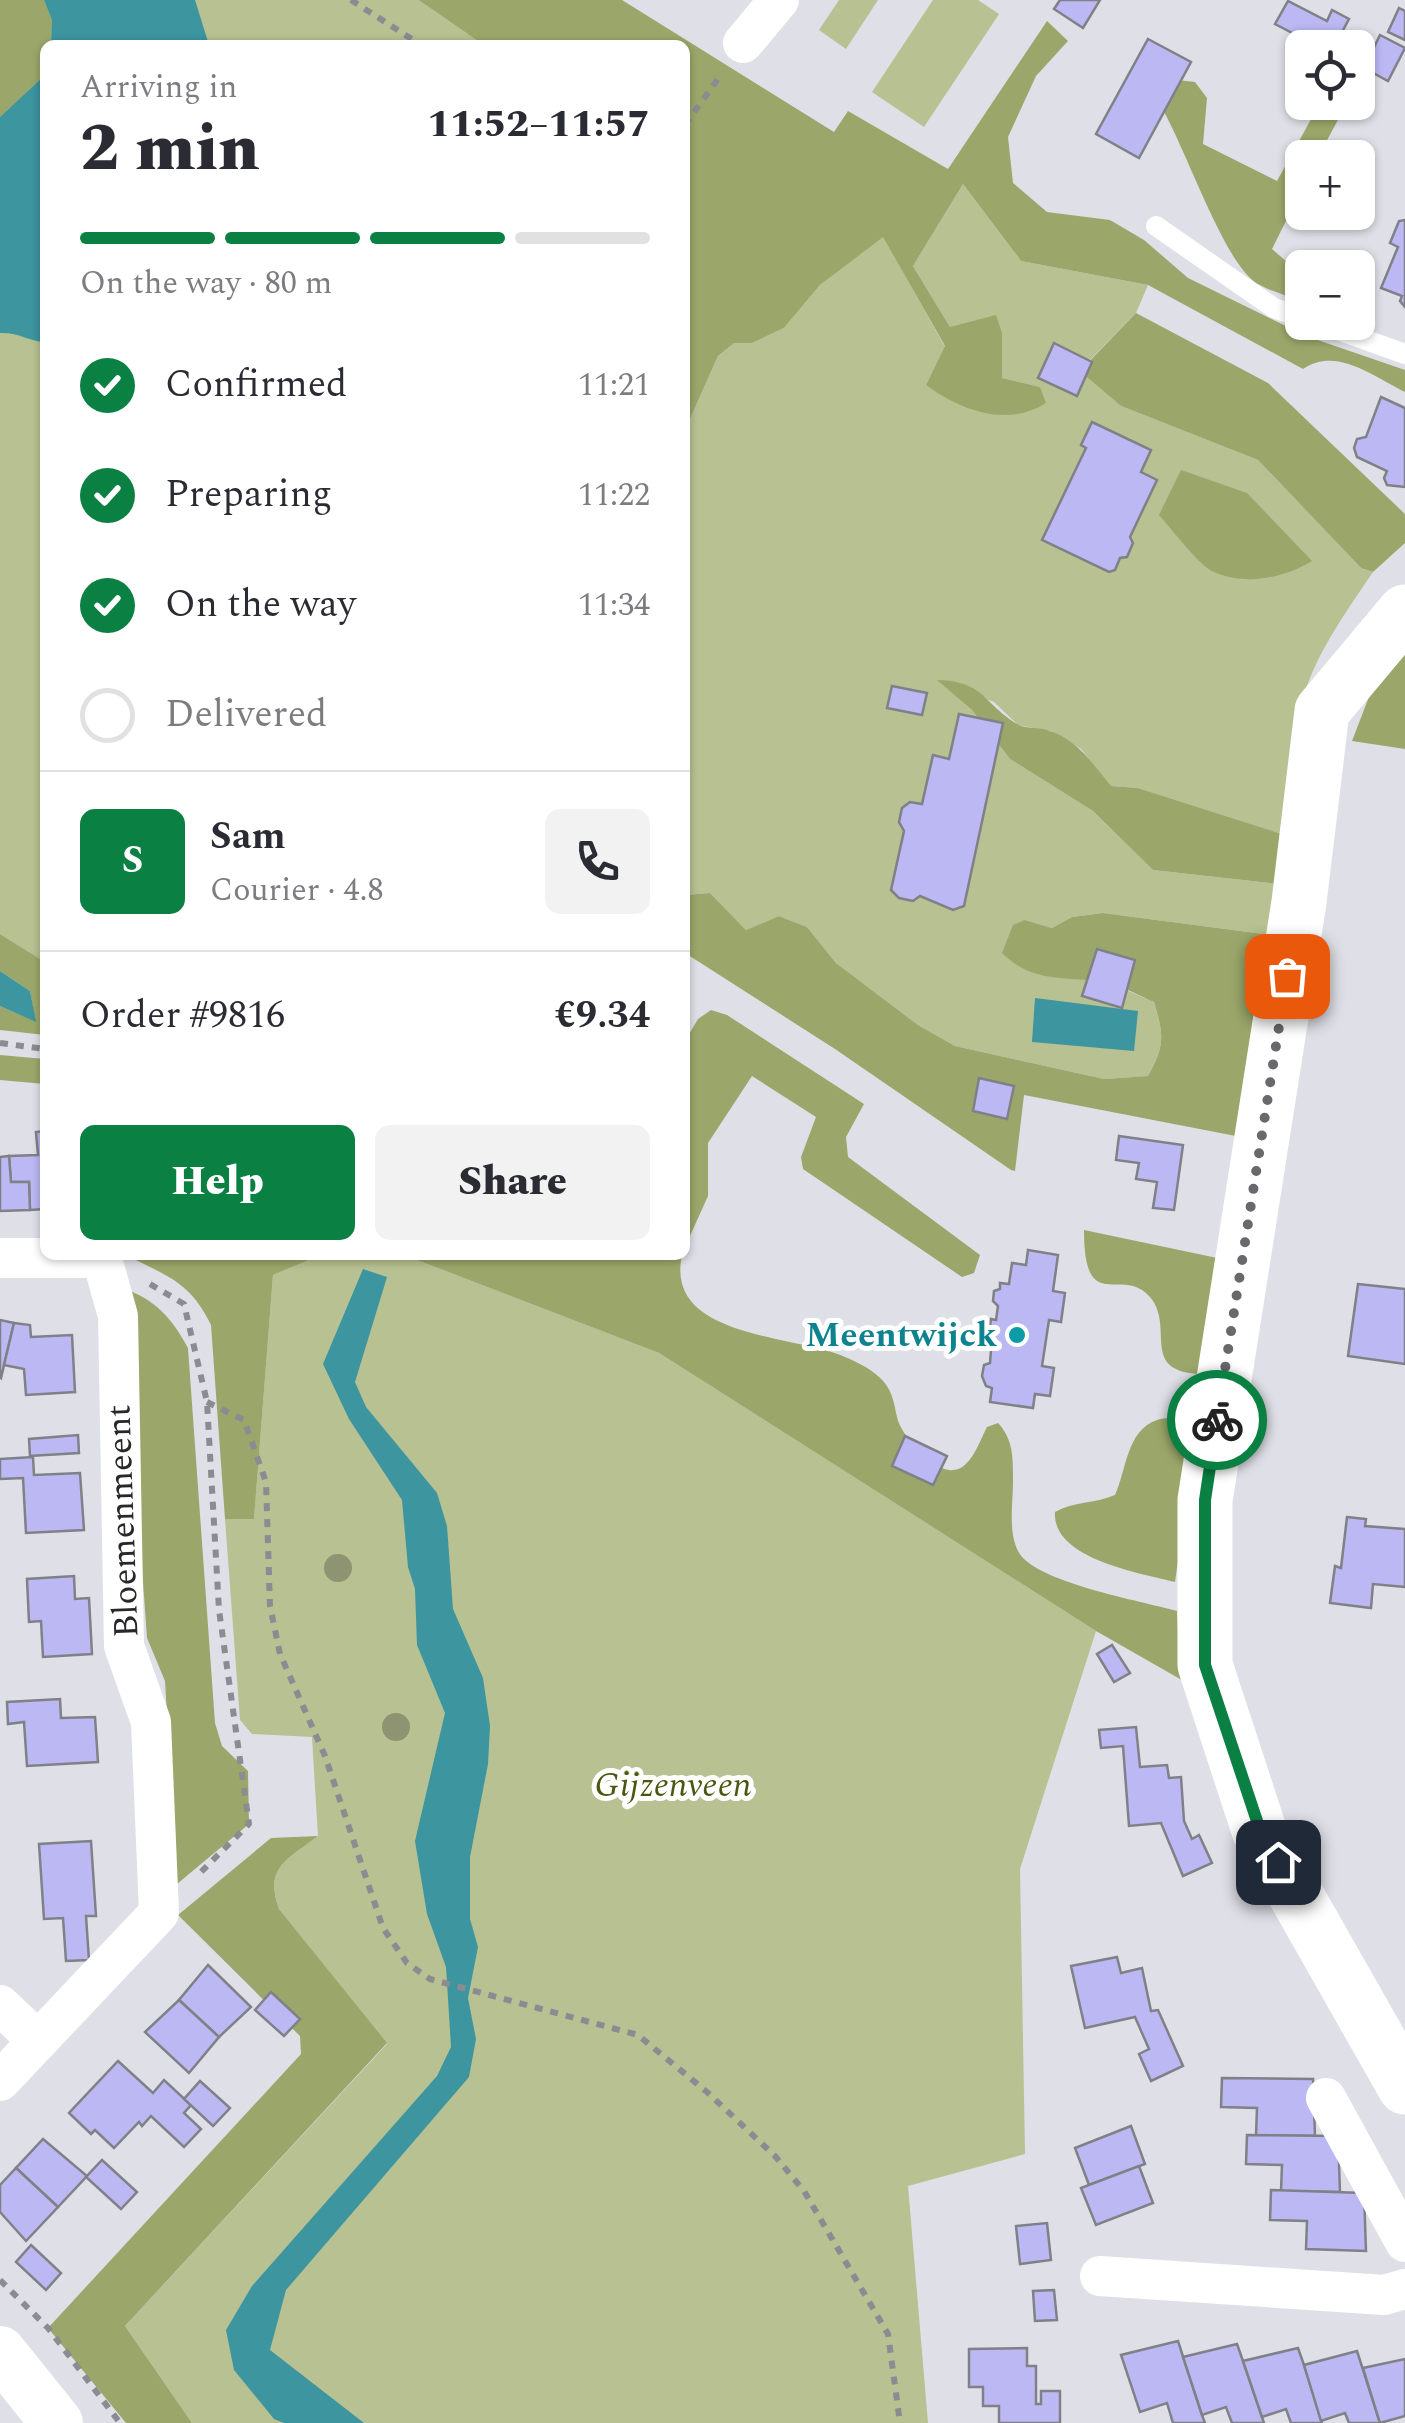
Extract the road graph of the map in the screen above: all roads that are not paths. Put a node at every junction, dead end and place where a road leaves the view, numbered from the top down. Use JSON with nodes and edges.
{"nodes":[{"id":1,"x":779,"y":0,"type":"edge"},
{"id":2,"x":743,"y":43,"type":"road end"},
{"id":3,"x":1156,"y":226,"type":"dead end"},
{"id":4,"x":1285,"y":312,"type":"edge"},
{"id":5,"x":1366,"y":340,"type":"edge"},
{"id":6,"x":1405,"y":354,"type":"edge"},
{"id":7,"x":1405,"y":612,"type":"edge"},
{"id":8,"x":40,"y":1257,"type":"edge"},
{"id":9,"x":0,"y":1258,"type":"edge"},
{"id":10,"x":102,"y":1260,"type":"edge"},
{"id":11,"x":0,"y":2005,"type":"edge"},
{"id":12,"x":38,"y":2041,"type":"junction"},
{"id":13,"x":0,"y":2082,"type":"edge"},
{"id":14,"x":1405,"y":2087,"type":"edge"},
{"id":15,"x":1326,"y":2098,"type":"dead end"},
{"id":16,"x":1405,"y":2242,"type":"edge"},
{"id":17,"x":1100,"y":2276,"type":"dead end"},
{"id":18,"x":1405,"y":2288,"type":"edge"},
{"id":19,"x":6,"y":2371,"type":"edge"},
{"id":20,"x":57,"y":2423,"type":"edge"}],
"edges":[{"from":1,"to":2,"type":"street"},
{"from":3,"to":4,"type":"lane"},
{"from":5,"to":6,"type":"lane"},
{"from":7,"to":14,"type":"main road"},
{"from":8,"to":9,"type":"street"},
{"from":10,"to":12,"type":"street","name":"Bloemenmeent"},
{"from":11,"to":12,"type":"street"},
{"from":12,"to":13,"type":"street"},
{"from":15,"to":16,"type":"street"},
{"from":17,"to":18,"type":"street"},
{"from":19,"to":20,"type":"street"}]}
